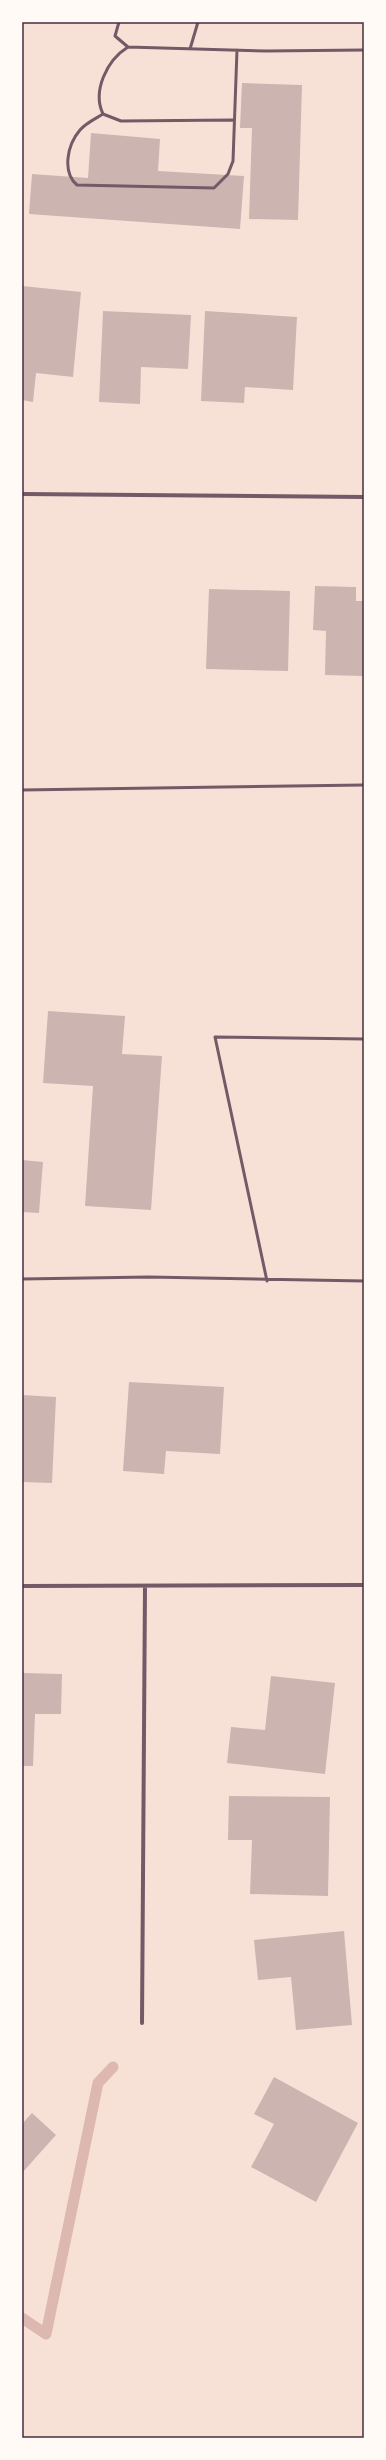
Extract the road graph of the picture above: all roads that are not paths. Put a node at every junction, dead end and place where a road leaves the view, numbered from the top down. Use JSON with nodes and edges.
{"nodes":[{"id":1,"x":119,"y":22,"type":"edge"},
{"id":2,"x":198,"y":22,"type":"edge"},
{"id":3,"x":128,"y":47,"type":"junction"},
{"id":4,"x":190,"y":49,"type":"junction"},
{"id":5,"x":237,"y":50,"type":"junction"},
{"id":6,"x":364,"y":50,"type":"edge"},
{"id":7,"x":103,"y":114,"type":"junction"},
{"id":8,"x":233,"y":120,"type":"junction"},
{"id":9,"x":22,"y":494,"type":"edge"},
{"id":10,"x":364,"y":497,"type":"edge"},
{"id":11,"x":364,"y":785,"type":"edge"},
{"id":12,"x":22,"y":790,"type":"edge"},
{"id":13,"x":364,"y":1039,"type":"edge"},
{"id":14,"x":22,"y":1279,"type":"edge"},
{"id":15,"x":267,"y":1281,"type":"junction"},
{"id":16,"x":364,"y":1281,"type":"edge"},
{"id":17,"x":364,"y":1585,"type":"edge"},
{"id":18,"x":22,"y":1586,"type":"edge"},
{"id":19,"x":145,"y":1586,"type":"junction"},
{"id":20,"x":142,"y":2023,"type":"dead end"}],
"edges":[{"from":1,"to":3,"type":"lane"},
{"from":2,"to":4,"type":"lane"},
{"from":3,"to":4,"type":"lane"},
{"from":3,"to":7,"type":"lane"},
{"from":4,"to":5,"type":"lane"},
{"from":5,"to":6,"type":"lane"},
{"from":5,"to":8,"type":"lane"},
{"from":7,"to":8,"type":"lane"},
{"from":7,"to":8,"type":"lane"},
{"from":9,"to":10,"type":"street"},
{"from":11,"to":12,"type":"lane"},
{"from":13,"to":15,"type":"lane"},
{"from":14,"to":15,"type":"lane"},
{"from":15,"to":16,"type":"lane"},
{"from":17,"to":19,"type":"street"},
{"from":18,"to":19,"type":"street"},
{"from":19,"to":20,"type":"street"}]}
